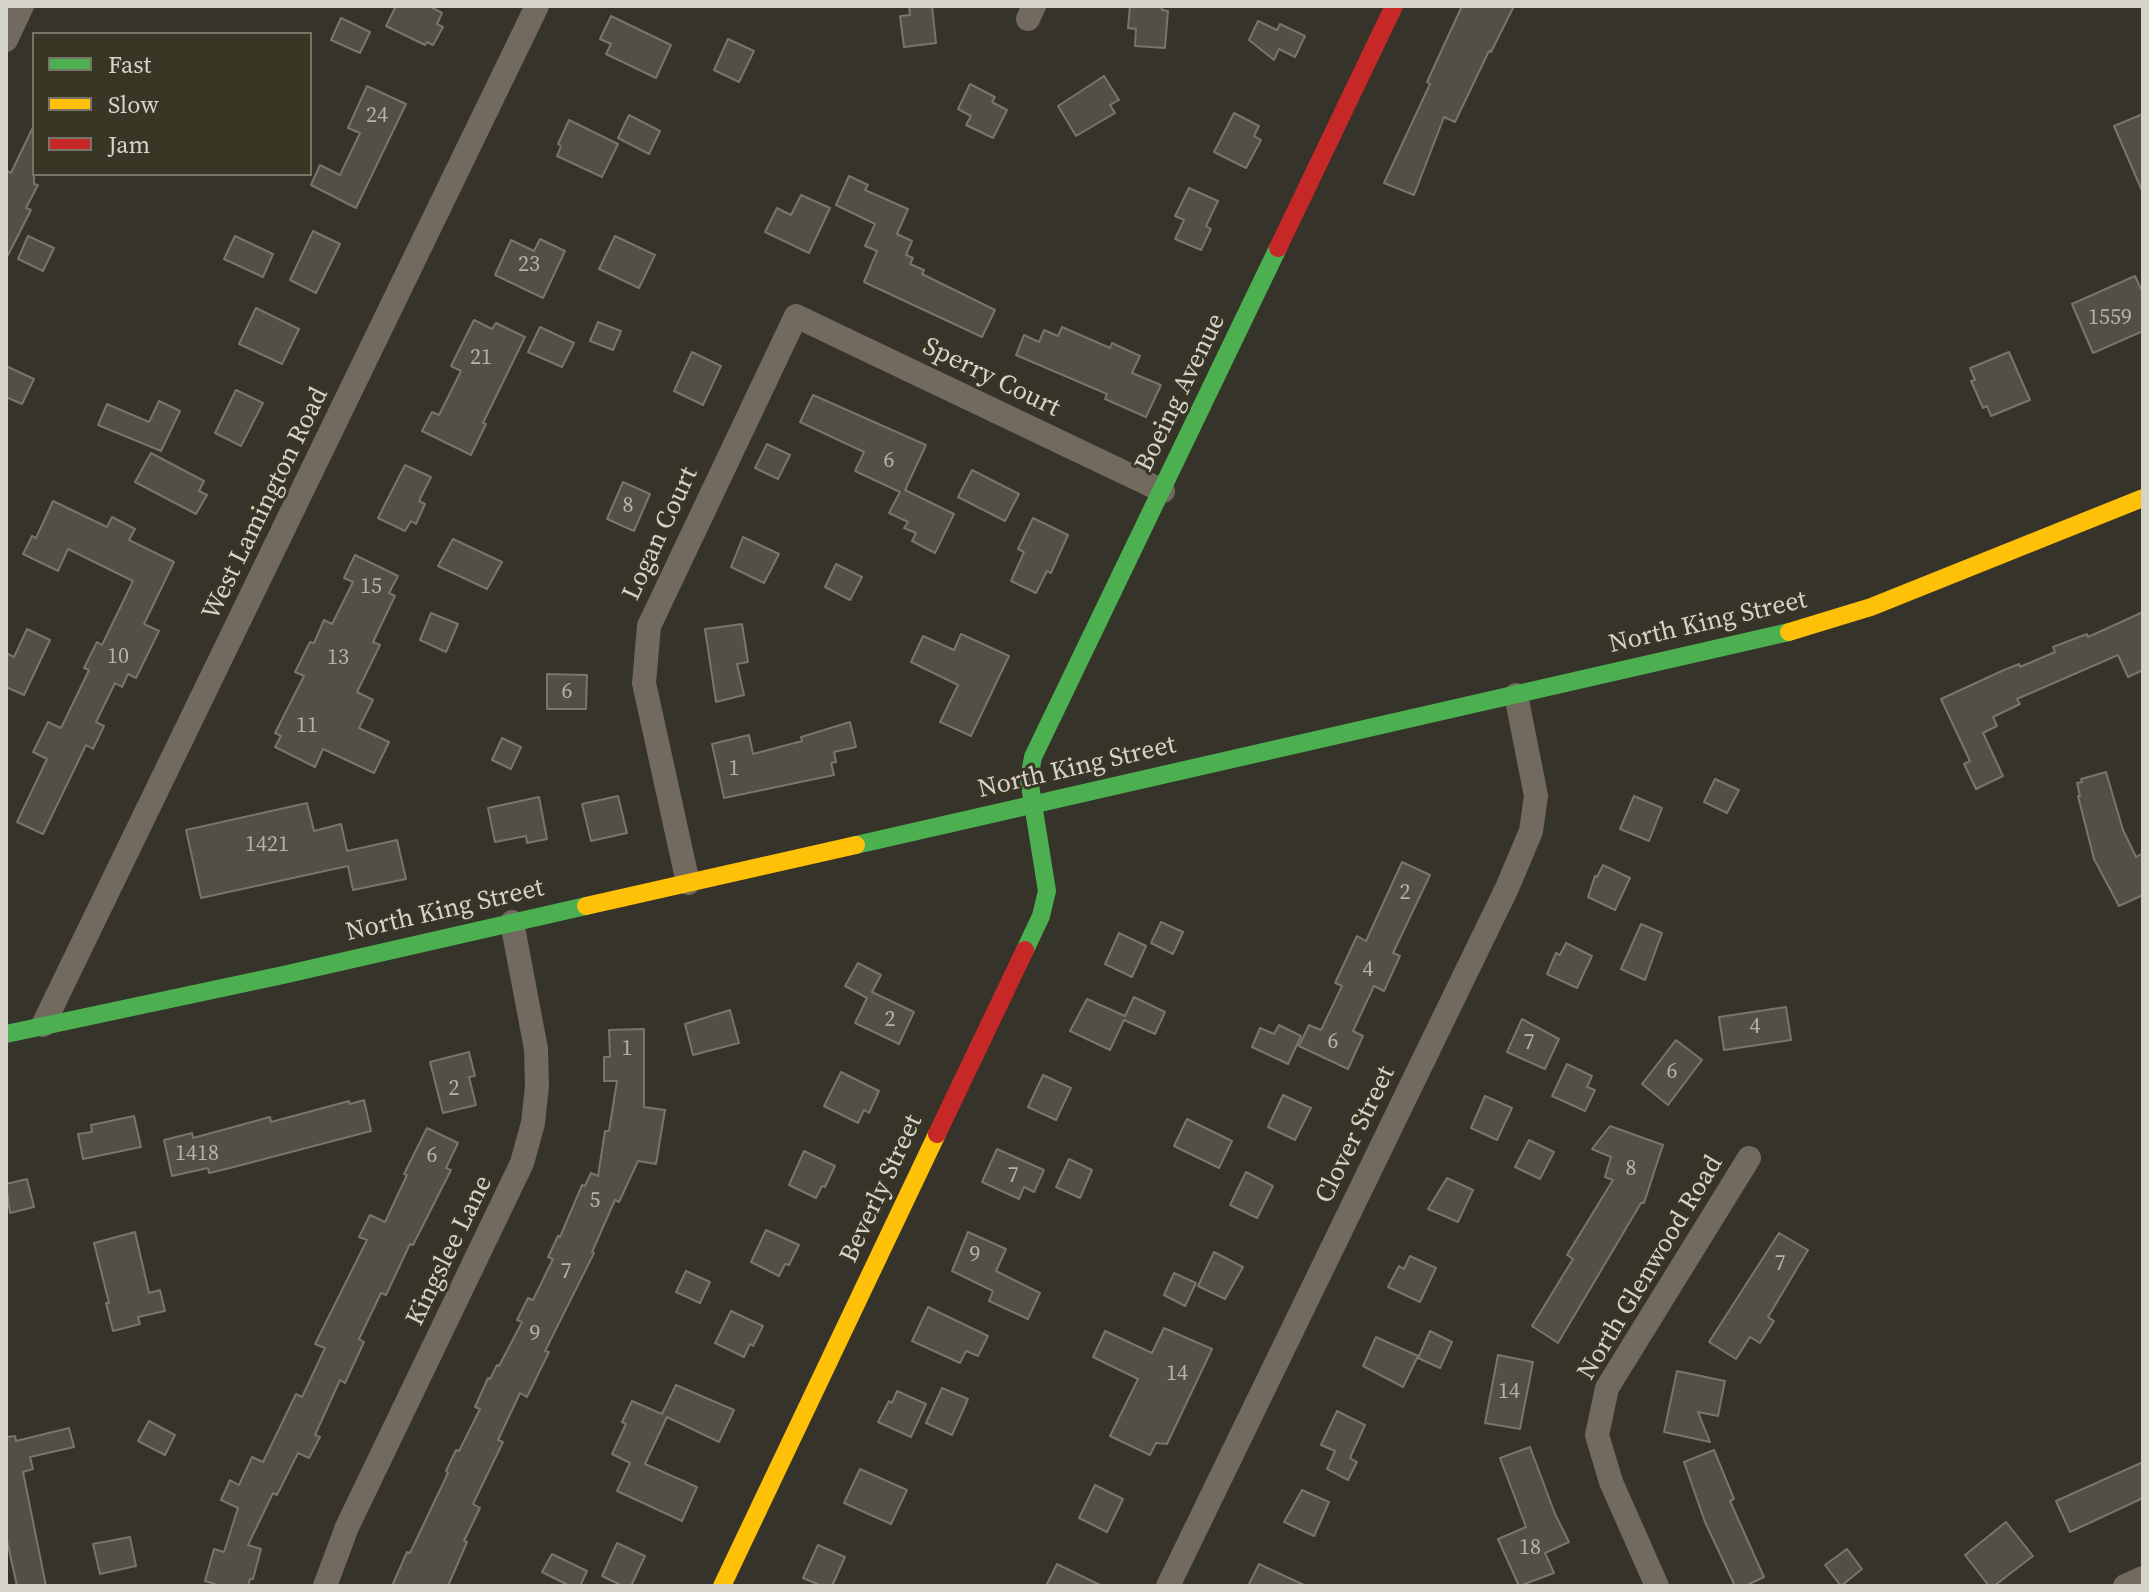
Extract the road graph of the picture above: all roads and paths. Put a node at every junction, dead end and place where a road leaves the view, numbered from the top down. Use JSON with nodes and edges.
{"nodes":[{"id":1,"x":22,"y":6,"type":"edge"},
{"id":2,"x":537,"y":6,"type":"edge"},
{"id":3,"x":1394,"y":6,"type":"edge"},
{"id":4,"x":6,"y":40,"type":"edge"},
{"id":5,"x":796,"y":316,"type":"joint"},
{"id":6,"x":1163,"y":491,"type":"junction"},
{"id":7,"x":2143,"y":498,"type":"edge"},
{"id":8,"x":1516,"y":695,"type":"junction"},
{"id":9,"x":1033,"y":805,"type":"junction"},
{"id":10,"x":688,"y":883,"type":"junction"},
{"id":11,"x":512,"y":922,"type":"junction"},
{"id":12,"x":43,"y":1025,"type":"junction"},
{"id":13,"x":6,"y":1034,"type":"edge"},
{"id":14,"x":1749,"y":1158,"type":"dead end"},
{"id":15,"x":2143,"y":1578,"type":"edge"},
{"id":16,"x":325,"y":1586,"type":"edge"},
{"id":17,"x":722,"y":1586,"type":"edge"},
{"id":18,"x":1168,"y":1586,"type":"edge"},
{"id":19,"x":1657,"y":1586,"type":"edge"},
{"id":20,"x":2125,"y":1586,"type":"edge"}],
"edges":[{"from":1,"to":4,"type":"street"},
{"from":2,"to":12,"type":"street","name":"West Lamington Road"},
{"from":3,"to":6,"type":"main road","name":"Boeing Avenue"},
{"from":5,"to":6,"type":"street","name":"Sperry Court"},
{"from":5,"to":10,"type":"street","name":"Logan Court"},
{"from":6,"to":9,"type":"main road","name":"Boeing Avenue"},
{"from":7,"to":8,"type":"main road","name":"North King Street"},
{"from":8,"to":9,"type":"main road","name":"North King Street"},
{"from":8,"to":18,"type":"street","name":"Clover Street"},
{"from":9,"to":10,"type":"main road","name":"North King Street"},
{"from":9,"to":17,"type":"main road","name":"Beverly Street"},
{"from":10,"to":11,"type":"main road","name":"North King Street"},
{"from":11,"to":12,"type":"main road","name":"North King Street"},
{"from":11,"to":16,"type":"street","name":"Kingslee Lane"},
{"from":12,"to":13,"type":"main road","name":"North King Street"},
{"from":14,"to":19,"type":"street","name":"North Glenwood Road"},
{"from":15,"to":20,"type":"street"}]}
